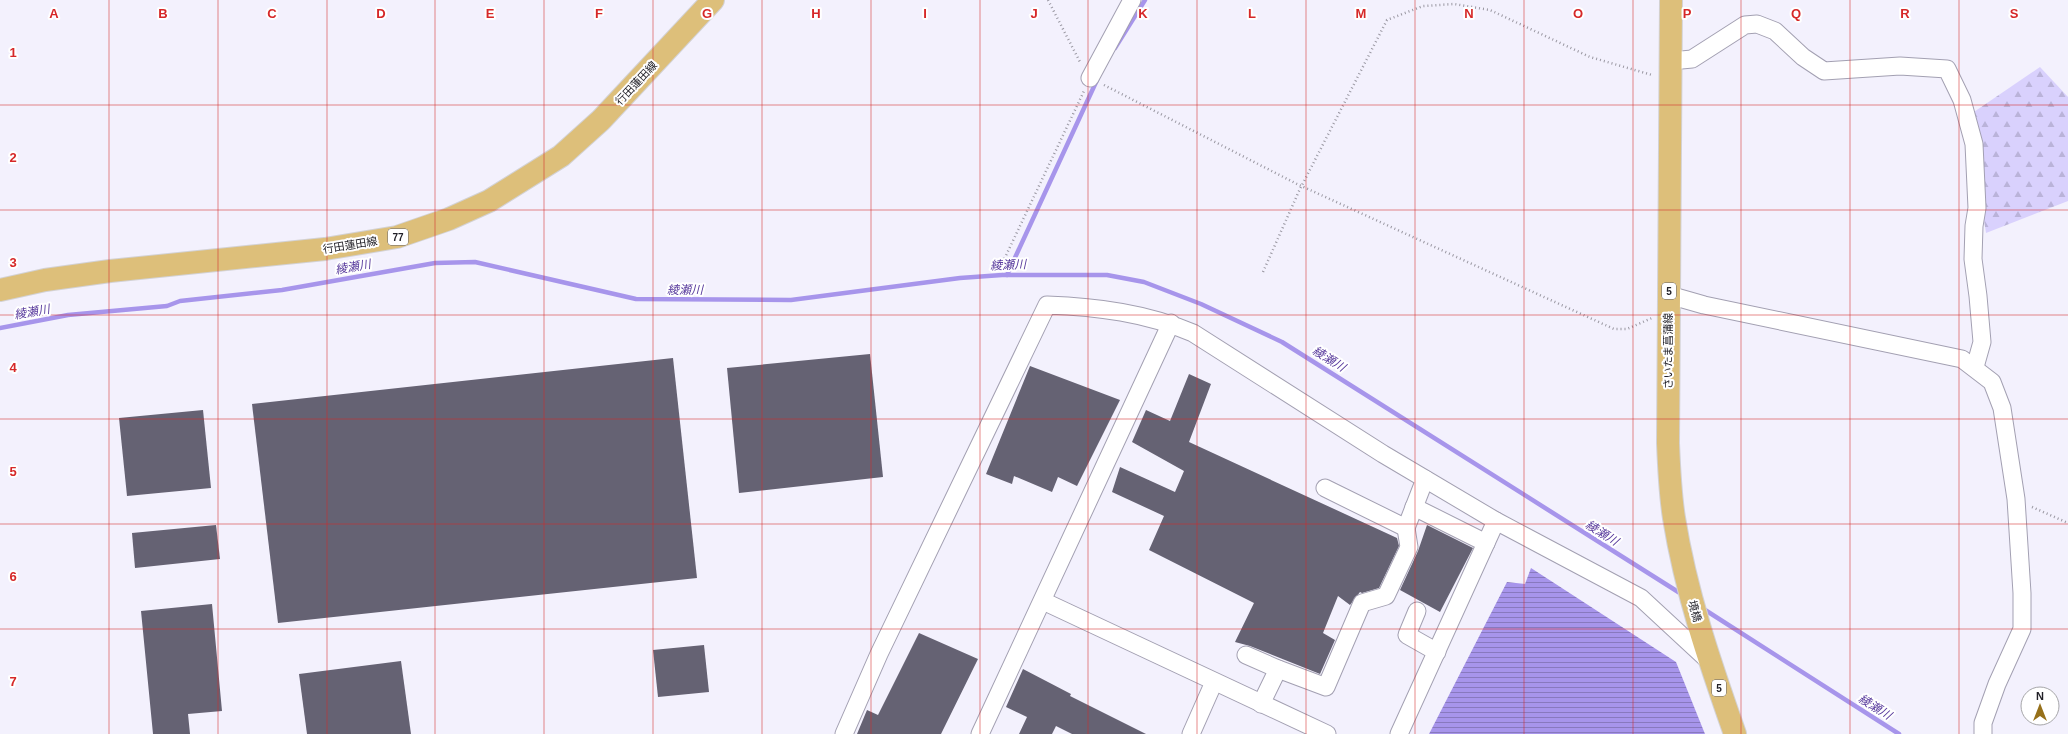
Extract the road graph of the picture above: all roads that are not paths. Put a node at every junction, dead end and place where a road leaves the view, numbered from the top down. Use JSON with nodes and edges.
{"nodes":[{"id":1,"x":713,"y":0,"type":"edge"},
{"id":2,"x":1132,"y":0,"type":"edge"},
{"id":3,"x":1672,"y":0,"type":"edge"},
{"id":4,"x":1670,"y":70,"type":"junction"},
{"id":5,"x":1090,"y":78,"type":"road end"},
{"id":6,"x":0,"y":290,"type":"edge"},
{"id":7,"x":1668,"y":302,"type":"junction"},
{"id":8,"x":1171,"y":323,"type":"junction"},
{"id":9,"x":1975,"y":367,"type":"junction"},
{"id":10,"x":1425,"y":479,"type":"junction"},
{"id":11,"x":1325,"y":488,"type":"dead end"},
{"id":12,"x":1414,"y":507,"type":"junction"},
{"id":13,"x":1496,"y":521,"type":"junction"},
{"id":14,"x":1406,"y":528,"type":"junction"},
{"id":15,"x":1486,"y":543,"type":"junction"},
{"id":16,"x":1686,"y":580,"type":"joint"},
{"id":17,"x":1043,"y":601,"type":"junction"},
{"id":18,"x":1417,"y":611,"type":"dead end"},
{"id":19,"x":1706,"y":651,"type":"junction"},
{"id":20,"x":1437,"y":652,"type":"junction"},
{"id":21,"x":1246,"y":655,"type":"dead end"},
{"id":22,"x":1278,"y":668,"type":"junction"},
{"id":23,"x":1214,"y":682,"type":"junction"},
{"id":24,"x":1261,"y":704,"type":"junction"},
{"id":25,"x":844,"y":734,"type":"edge"},
{"id":26,"x":980,"y":734,"type":"edge"},
{"id":27,"x":1191,"y":734,"type":"edge"},
{"id":28,"x":1326,"y":734,"type":"edge"},
{"id":29,"x":1399,"y":734,"type":"edge"},
{"id":30,"x":1735,"y":734,"type":"edge"},
{"id":31,"x":1983,"y":734,"type":"edge"}],
"edges":[{"from":1,"to":6,"type":"main road","name":"行田蓮田線","number":"77"},
{"from":2,"to":5,"type":"street"},
{"from":3,"to":4,"type":"main road","name":"さいたま菖蒲線","number":"5"},
{"from":4,"to":7,"type":"main road","name":"さいたま菖蒲線","number":"5"},
{"from":4,"to":9,"type":"street"},
{"from":7,"to":9,"type":"street"},
{"from":7,"to":16,"type":"main road","name":"さいたま菖蒲線","number":"5"},
{"from":8,"to":10,"type":"street"},
{"from":8,"to":17,"type":"street"},
{"from":8,"to":25,"type":"street"},
{"from":9,"to":31,"type":"street"},
{"from":10,"to":12,"type":"street"},
{"from":10,"to":13,"type":"street"},
{"from":11,"to":14,"type":"street"},
{"from":12,"to":14,"type":"street"},
{"from":12,"to":15,"type":"street"},
{"from":13,"to":15,"type":"street"},
{"from":13,"to":19,"type":"street"},
{"from":14,"to":22,"type":"street"},
{"from":15,"to":20,"type":"street"},
{"from":16,"to":19,"type":"main road","name":"境橋","number":"5"},
{"from":17,"to":23,"type":"street"},
{"from":17,"to":26,"type":"street"},
{"from":18,"to":20,"type":"street"},
{"from":19,"to":30,"type":"main road","number":"5"},
{"from":20,"to":29,"type":"street"},
{"from":21,"to":22,"type":"street"},
{"from":22,"to":24,"type":"street"},
{"from":23,"to":24,"type":"street"},
{"from":23,"to":27,"type":"street"},
{"from":24,"to":28,"type":"street"}]}
